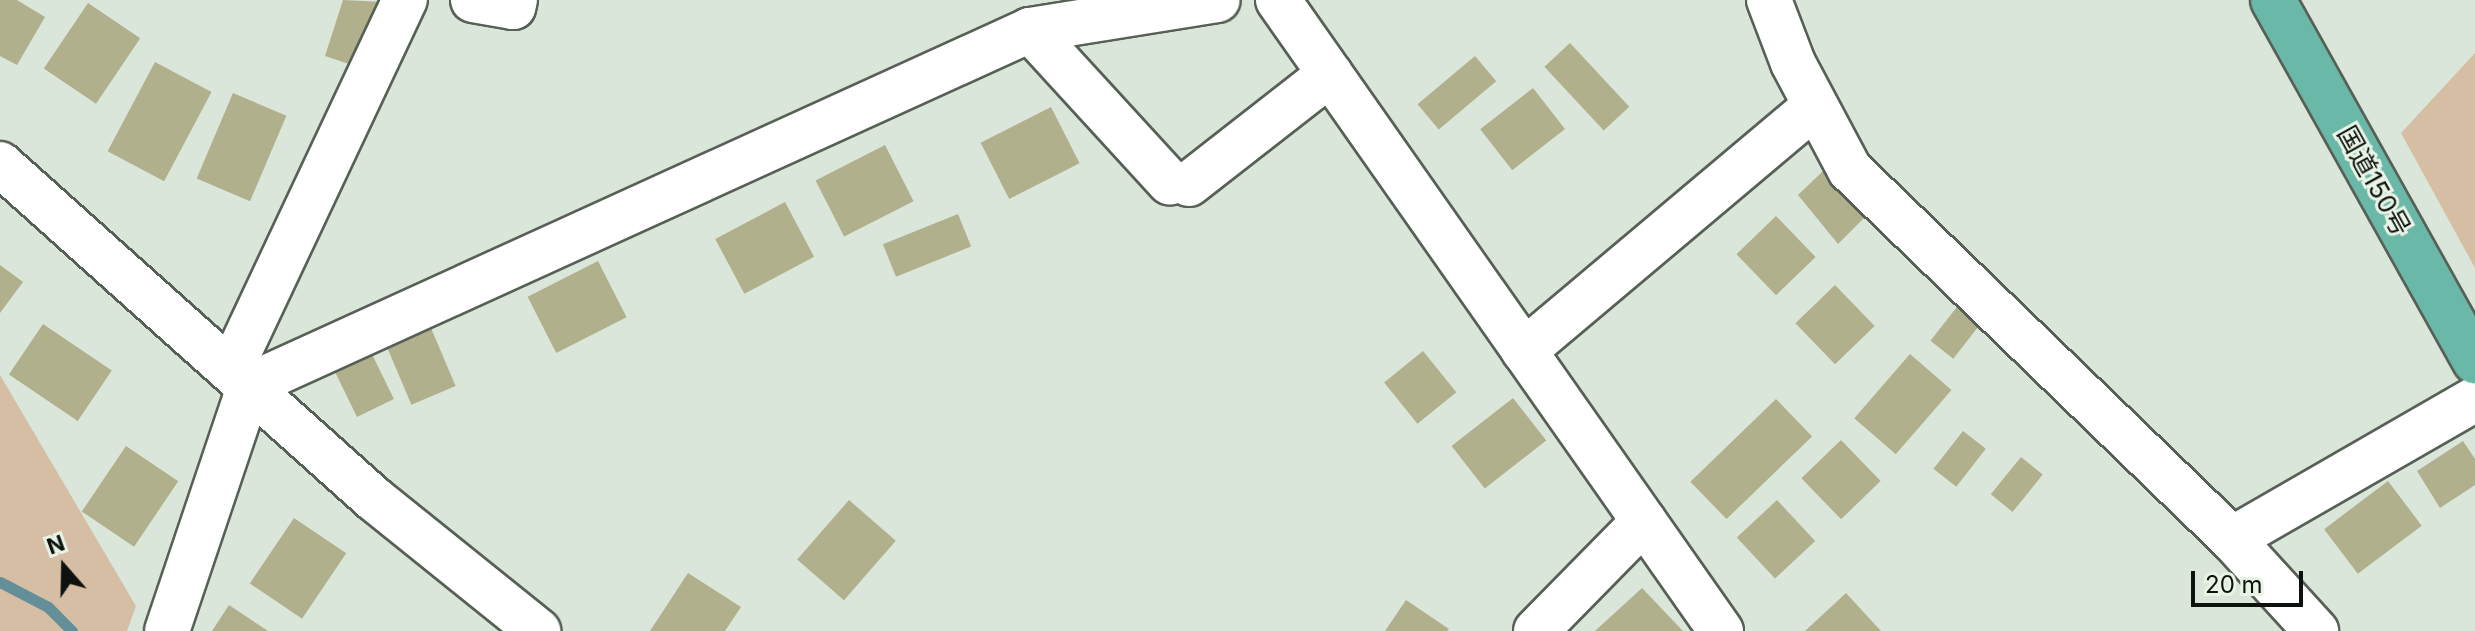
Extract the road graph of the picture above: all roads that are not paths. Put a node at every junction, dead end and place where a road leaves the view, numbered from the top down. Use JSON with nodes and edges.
{"nodes":[{"id":1,"x":405,"y":0,"type":"edge"},
{"id":2,"x":473,"y":0,"type":"edge"},
{"id":3,"x":515,"y":0,"type":"edge"},
{"id":4,"x":1218,"y":0,"type":"edge"},
{"id":5,"x":1278,"y":0,"type":"edge"},
{"id":6,"x":1769,"y":0,"type":"edge"},
{"id":7,"x":2273,"y":0,"type":"edge"},
{"id":8,"x":1030,"y":30,"type":"junction"},
{"id":9,"x":1330,"y":74,"type":"junction"},
{"id":10,"x":1814,"y":107,"type":"junction"},
{"id":11,"x":0,"y":164,"type":"edge"},
{"id":12,"x":1524,"y":351,"type":"junction"},
{"id":13,"x":2475,"y":361,"type":"edge"},
{"id":14,"x":241,"y":376,"type":"junction"},
{"id":15,"x":2475,"y":399,"type":"edge"},
{"id":16,"x":1644,"y":521,"type":"junction"},
{"id":17,"x":2232,"y":539,"type":"junction"},
{"id":18,"x":167,"y":631,"type":"edge"},
{"id":19,"x":538,"y":631,"type":"edge"},
{"id":20,"x":1536,"y":631,"type":"edge"},
{"id":21,"x":1721,"y":631,"type":"edge"},
{"id":22,"x":2316,"y":631,"type":"edge"}],
"edges":[{"from":1,"to":14,"type":"street"},
{"from":2,"to":3,"type":"street"},
{"from":4,"to":8,"type":"street"},
{"from":5,"to":9,"type":"street"},
{"from":6,"to":10,"type":"street"},
{"from":7,"to":13,"type":"highway","name":"国道150号"},
{"from":8,"to":9,"type":"street"},
{"from":8,"to":14,"type":"street"},
{"from":9,"to":12,"type":"street"},
{"from":10,"to":12,"type":"street"},
{"from":10,"to":17,"type":"street"},
{"from":11,"to":14,"type":"street"},
{"from":12,"to":16,"type":"street"},
{"from":14,"to":18,"type":"street"},
{"from":14,"to":19,"type":"street"},
{"from":15,"to":17,"type":"street"},
{"from":16,"to":20,"type":"street"},
{"from":16,"to":21,"type":"street"},
{"from":17,"to":22,"type":"street"}]}
